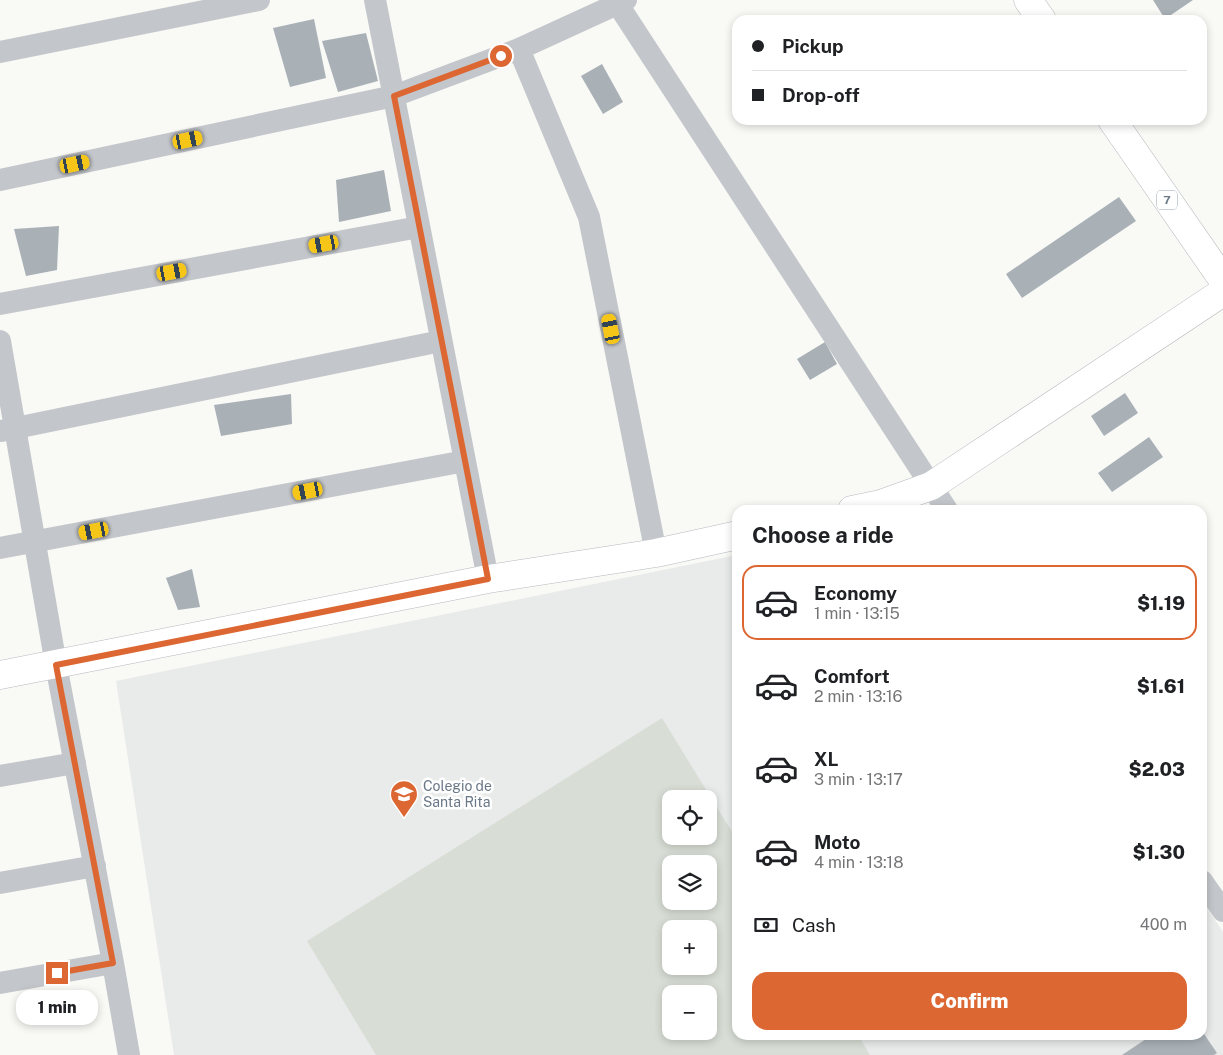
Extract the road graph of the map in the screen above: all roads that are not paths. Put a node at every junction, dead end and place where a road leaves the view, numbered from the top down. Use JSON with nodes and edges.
{"nodes":[{"id":1,"x":259,"y":0,"type":"edge"},
{"id":2,"x":376,"y":0,"type":"edge"},
{"id":3,"x":1028,"y":0,"type":"edge"},
{"id":4,"x":620,"y":2,"type":"edge"},
{"id":5,"x":1038,"y":15,"type":"edge"},
{"id":6,"x":519,"y":49,"type":"junction"},
{"id":7,"x":0,"y":52,"type":"edge"},
{"id":8,"x":394,"y":96,"type":"junction"},
{"id":9,"x":1115,"y":125,"type":"edge"},
{"id":10,"x":0,"y":180,"type":"edge"},
{"id":11,"x":419,"y":226,"type":"junction"},
{"id":12,"x":1223,"y":280,"type":"edge"},
{"id":13,"x":1223,"y":292,"type":"edge"},
{"id":14,"x":0,"y":304,"type":"edge"},
{"id":15,"x":0,"y":341,"type":"edge"},
{"id":16,"x":441,"y":341,"type":"junction"},
{"id":17,"x":8,"y":430,"type":"edge"},
{"id":18,"x":465,"y":461,"type":"junction"},
{"id":19,"x":931,"y":486,"type":"junction"},
{"id":20,"x":876,"y":505,"type":"edge"},
{"id":21,"x":944,"y":505,"type":"edge"},
{"id":22,"x":732,"y":536,"type":"edge"},
{"id":23,"x":35,"y":542,"type":"junction"},
{"id":24,"x":0,"y":548,"type":"edge"},
{"id":25,"x":656,"y":553,"type":"junction"},
{"id":26,"x":488,"y":579,"type":"junction"},
{"id":27,"x":56,"y":665,"type":"junction"},
{"id":28,"x":0,"y":675,"type":"edge"},
{"id":29,"x":75,"y":763,"type":"junction"},
{"id":30,"x":0,"y":776,"type":"edge"},
{"id":31,"x":95,"y":866,"type":"junction"},
{"id":32,"x":0,"y":883,"type":"edge"},
{"id":33,"x":1207,"y":888,"type":"edge"},
{"id":34,"x":1223,"y":911,"type":"edge"},
{"id":35,"x":113,"y":963,"type":"junction"},
{"id":36,"x":0,"y":983,"type":"edge"},
{"id":37,"x":129,"y":1055,"type":"edge"}],
"edges":[{"from":1,"to":7,"type":"street"},
{"from":2,"to":8,"type":"street"},
{"from":3,"to":5,"type":"main road"},
{"from":4,"to":6,"type":"street"},
{"from":4,"to":19,"type":"street"},
{"from":6,"to":8,"type":"street"},
{"from":6,"to":25,"type":"street"},
{"from":8,"to":10,"type":"street"},
{"from":8,"to":11,"type":"street"},
{"from":9,"to":12,"type":"main road","number":"7"},
{"from":11,"to":14,"type":"street"},
{"from":11,"to":16,"type":"street"},
{"from":13,"to":19,"type":"main road"},
{"from":15,"to":17,"type":"street"},
{"from":16,"to":17,"type":"street"},
{"from":16,"to":18,"type":"street"},
{"from":17,"to":23,"type":"street"},
{"from":18,"to":23,"type":"street"},
{"from":18,"to":26,"type":"street"},
{"from":19,"to":20,"type":"main road"},
{"from":19,"to":21,"type":"street"},
{"from":22,"to":25,"type":"main road"},
{"from":23,"to":24,"type":"street"},
{"from":23,"to":27,"type":"street"},
{"from":25,"to":26,"type":"main road"},
{"from":26,"to":27,"type":"main road"},
{"from":27,"to":28,"type":"main road"},
{"from":27,"to":29,"type":"street"},
{"from":29,"to":30,"type":"street"},
{"from":29,"to":31,"type":"street"},
{"from":31,"to":32,"type":"street"},
{"from":31,"to":35,"type":"street"},
{"from":33,"to":34,"type":"street"},
{"from":35,"to":36,"type":"street"},
{"from":35,"to":37,"type":"street"}]}
